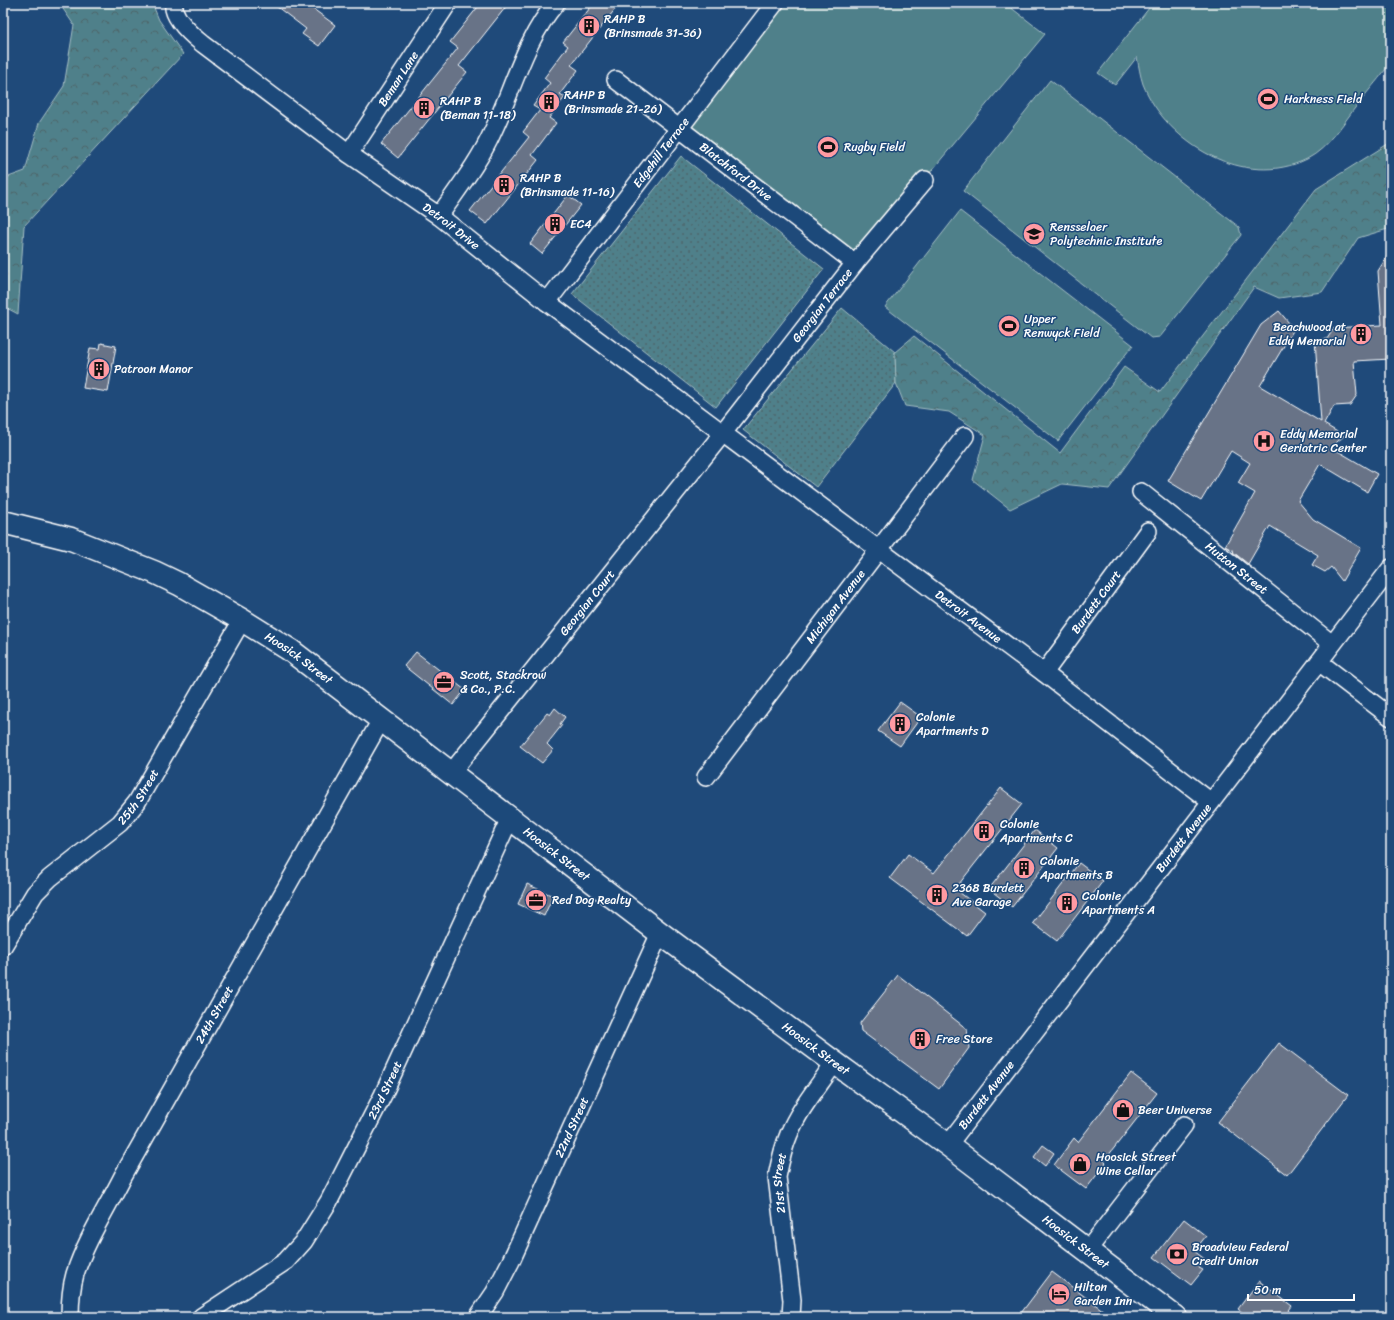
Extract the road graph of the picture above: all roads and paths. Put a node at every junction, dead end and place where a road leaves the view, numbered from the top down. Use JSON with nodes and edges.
{"nodes":[{"id":1,"x":174,"y":3,"type":"edge"},
{"id":2,"x":448,"y":3,"type":"edge"},
{"id":3,"x":556,"y":3,"type":"edge"},
{"id":4,"x":775,"y":3,"type":"edge"},
{"id":5,"x":616,"y":80,"type":"dead end"},
{"id":6,"x":679,"y":128,"type":"junction"},
{"id":7,"x":349,"y":154,"type":"junction"},
{"id":8,"x":925,"y":180,"type":"dead end"},
{"id":9,"x":439,"y":216,"type":"junction"},
{"id":10,"x":855,"y":263,"type":"junction"},
{"id":11,"x":547,"y":302,"type":"junction"},
{"id":12,"x":723,"y":433,"type":"junction"},
{"id":13,"x":965,"y":436,"type":"dead end"},
{"id":14,"x":1141,"y":492,"type":"dead end"},
{"id":15,"x":3,"y":522,"type":"edge"},
{"id":16,"x":1148,"y":531,"type":"dead end"},
{"id":17,"x":879,"y":550,"type":"junction"},
{"id":18,"x":1391,"y":568,"type":"edge"},
{"id":19,"x":242,"y":620,"type":"junction"},
{"id":20,"x":1332,"y":644,"type":"junction"},
{"id":21,"x":1319,"y":662,"type":"junction"},
{"id":22,"x":1044,"y":673,"type":"junction"},
{"id":23,"x":1391,"y":717,"type":"edge"},
{"id":24,"x":381,"y":720,"type":"junction"},
{"id":25,"x":451,"y":772,"type":"junction"},
{"id":26,"x":706,"y":777,"type":"dead end"},
{"id":27,"x":1211,"y":802,"type":"junction"},
{"id":28,"x":510,"y":818,"type":"junction"},
{"id":29,"x":660,"y":933,"type":"junction"},
{"id":30,"x":3,"y":946,"type":"edge"},
{"id":31,"x":834,"y":1063,"type":"junction"},
{"id":32,"x":1184,"y":1125,"type":"dead end"},
{"id":33,"x":948,"y":1145,"type":"junction"},
{"id":34,"x":1087,"y":1251,"type":"junction"},
{"id":35,"x":70,"y":1317,"type":"edge"},
{"id":36,"x":201,"y":1317,"type":"edge"},
{"id":37,"x":478,"y":1317,"type":"edge"},
{"id":38,"x":791,"y":1317,"type":"edge"},
{"id":39,"x":1175,"y":1317,"type":"edge"}],
"edges":[{"from":1,"to":7,"type":"street","name":"Detroit Drive"},
{"from":2,"to":7,"type":"street","name":"Beman Lane"},
{"from":3,"to":9,"type":"street"},
{"from":4,"to":6,"type":"street","name":"Edgehill Terrace"},
{"from":5,"to":6,"type":"street","name":"Blatchford Drive"},
{"from":6,"to":10,"type":"street","name":"Blatchford Drive"},
{"from":6,"to":11,"type":"street","name":"Edgehill Terrace"},
{"from":7,"to":9,"type":"street","name":"Detroit Drive"},
{"from":8,"to":10,"type":"street","name":"Georgian Terrace"},
{"from":9,"to":11,"type":"street","name":"Detroit Drive"},
{"from":10,"to":12,"type":"street","name":"Georgian Terrace"},
{"from":11,"to":12,"type":"street","name":"Detroit Drive"},
{"from":12,"to":17,"type":"street","name":"Detroit Avenue"},
{"from":12,"to":25,"type":"street","name":"Georgian Court"},
{"from":13,"to":17,"type":"street","name":"Michigan Avenue"},
{"from":14,"to":20,"type":"street","name":"Hutton Street"},
{"from":15,"to":19,"type":"highway","name":"Hoosick Street"},
{"from":16,"to":22,"type":"street","name":"Burdett Court"},
{"from":17,"to":22,"type":"street","name":"Detroit Avenue"},
{"from":17,"to":26,"type":"street","name":"Michigan Avenue"},
{"from":18,"to":20,"type":"street","name":"Burdett Avenue"},
{"from":19,"to":24,"type":"highway","name":"Hoosick Street"},
{"from":19,"to":30,"type":"street","name":"25th Street"},
{"from":20,"to":21,"type":"street","name":"Burdett Avenue"},
{"from":21,"to":23,"type":"street"},
{"from":21,"to":27,"type":"street","name":"Burdett Avenue"},
{"from":22,"to":27,"type":"street","name":"Detroit Avenue"},
{"from":24,"to":25,"type":"highway","name":"Hoosick Street"},
{"from":24,"to":35,"type":"street","name":"24th Street"},
{"from":25,"to":28,"type":"highway","name":"Hoosick Street"},
{"from":27,"to":33,"type":"street","name":"Burdett Avenue"},
{"from":28,"to":29,"type":"highway","name":"Hoosick Street"},
{"from":28,"to":36,"type":"street","name":"23rd Street"},
{"from":29,"to":31,"type":"highway","name":"Hoosick Street"},
{"from":29,"to":37,"type":"street","name":"22nd Street"},
{"from":31,"to":33,"type":"highway","name":"Hoosick Street"},
{"from":31,"to":38,"type":"street","name":"21st Street"},
{"from":32,"to":34,"type":"street"},
{"from":33,"to":34,"type":"highway","name":"Hoosick Street"},
{"from":34,"to":39,"type":"highway","name":"Hoosick Street"}]}
